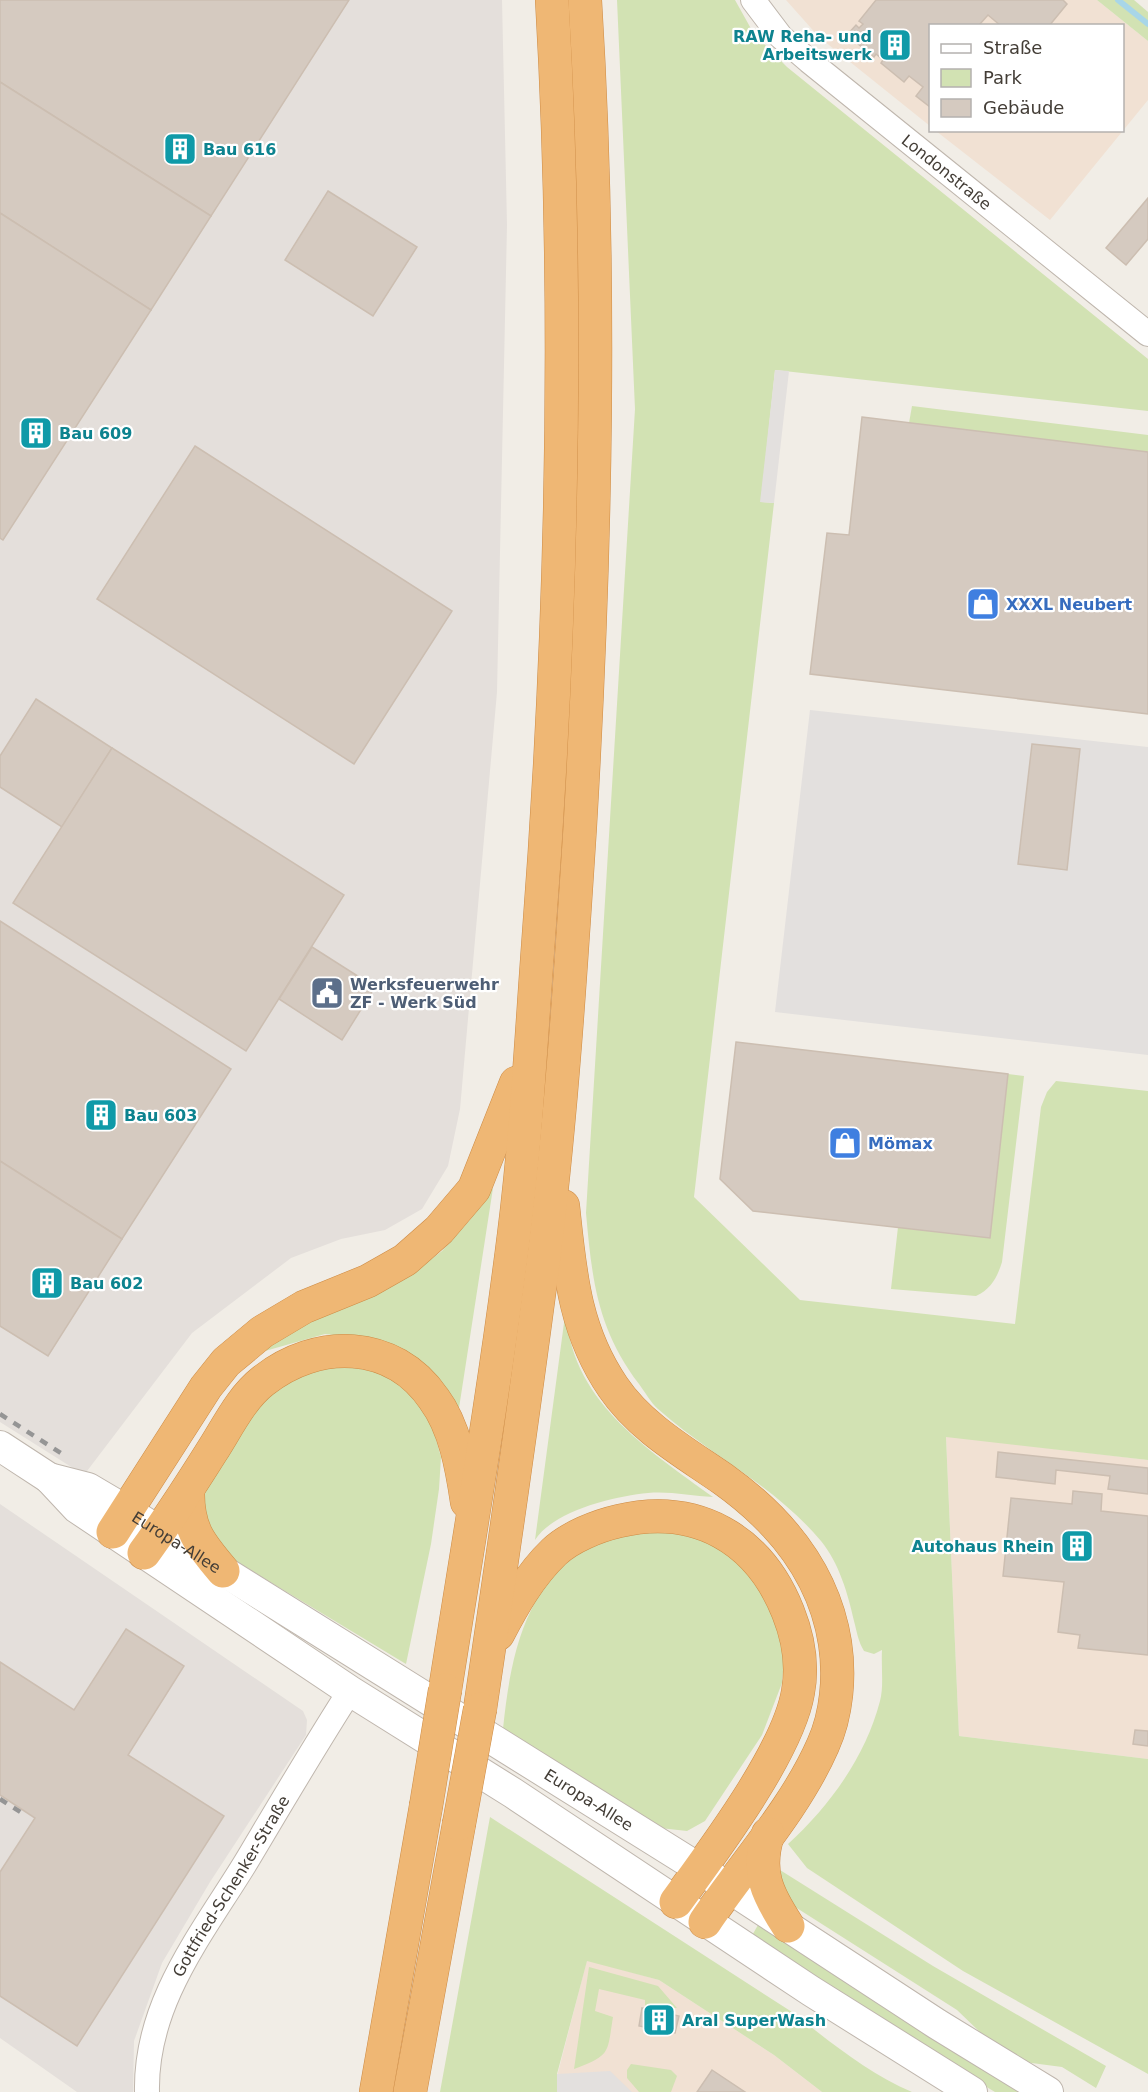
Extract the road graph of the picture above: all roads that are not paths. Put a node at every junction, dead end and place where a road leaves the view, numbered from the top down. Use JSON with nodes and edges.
{"nodes":[{"id":1,"x":552,"y":0,"type":"edge"},
{"id":2,"x":585,"y":0,"type":"edge"},
{"id":3,"x":753,"y":0,"type":"edge"},
{"id":4,"x":1148,"y":334,"type":"edge"},
{"id":5,"x":531,"y":1038,"type":"junction"},
{"id":6,"x":555,"y":1139,"type":"junction"},
{"id":7,"x":0,"y":1446,"type":"edge"},
{"id":8,"x":188,"y":1490,"type":"junction"},
{"id":9,"x":120,"y":1521,"type":"junction"},
{"id":10,"x":471,"y":1528,"type":"junction"},
{"id":11,"x":152,"y":1542,"type":"junction"},
{"id":12,"x":223,"y":1571,"type":"junction"},
{"id":13,"x":488,"y":1654,"type":"junction"},
{"id":14,"x":350,"y":1691,"type":"junction"},
{"id":15,"x":768,"y":1834,"type":"junction"},
{"id":16,"x":700,"y":1869,"type":"junction"},
{"id":17,"x":728,"y":1888,"type":"junction"},
{"id":18,"x":676,"y":1902,"type":"junction"},
{"id":19,"x":705,"y":1922,"type":"junction"},
{"id":20,"x":788,"y":1926,"type":"junction"},
{"id":21,"x":147,"y":2092,"type":"edge"},
{"id":22,"x":376,"y":2092,"type":"edge"},
{"id":23,"x":410,"y":2092,"type":"edge"},
{"id":24,"x":972,"y":2092,"type":"edge"},
{"id":25,"x":1048,"y":2092,"type":"edge"}],
"edges":[{"from":1,"to":5,"type":"highway"},
{"from":2,"to":6,"type":"highway"},
{"from":3,"to":4,"type":"street","name":"Londonstraße"},
{"from":5,"to":9,"type":"highway"},
{"from":5,"to":10,"type":"highway"},
{"from":6,"to":13,"type":"highway"},
{"from":6,"to":15,"type":"highway"},
{"from":7,"to":9,"type":"street","name":"Europa-Allee"},
{"from":8,"to":10,"type":"highway"},
{"from":8,"to":11,"type":"highway"},
{"from":8,"to":12,"type":"highway"},
{"from":9,"to":11,"type":"street","name":"Europa-Allee"},
{"from":10,"to":22,"type":"highway","bridge":true},
{"from":11,"to":12,"type":"street","name":"Europa-Allee"},
{"from":11,"to":14,"type":"street","name":"Europa-Allee"},
{"from":12,"to":16,"type":"street","name":"Europa-Allee"},
{"from":13,"to":16,"type":"highway"},
{"from":13,"to":23,"type":"highway","bridge":true},
{"from":14,"to":18,"type":"street","name":"Europa-Allee"},
{"from":14,"to":21,"type":"street","name":"Gottfried-Schenker-Straße"},
{"from":15,"to":17,"type":"highway"},
{"from":15,"to":20,"type":"highway"},
{"from":16,"to":17,"type":"street","name":"Europa-Allee"},
{"from":16,"to":18,"type":"highway"},
{"from":17,"to":19,"type":"highway"},
{"from":17,"to":20,"type":"street","name":"Europa-Allee"},
{"from":18,"to":19,"type":"street","name":"Europa-Allee"},
{"from":19,"to":24,"type":"street","name":"Europa-Allee"},
{"from":20,"to":25,"type":"street","name":"Europa-Allee"}]}
